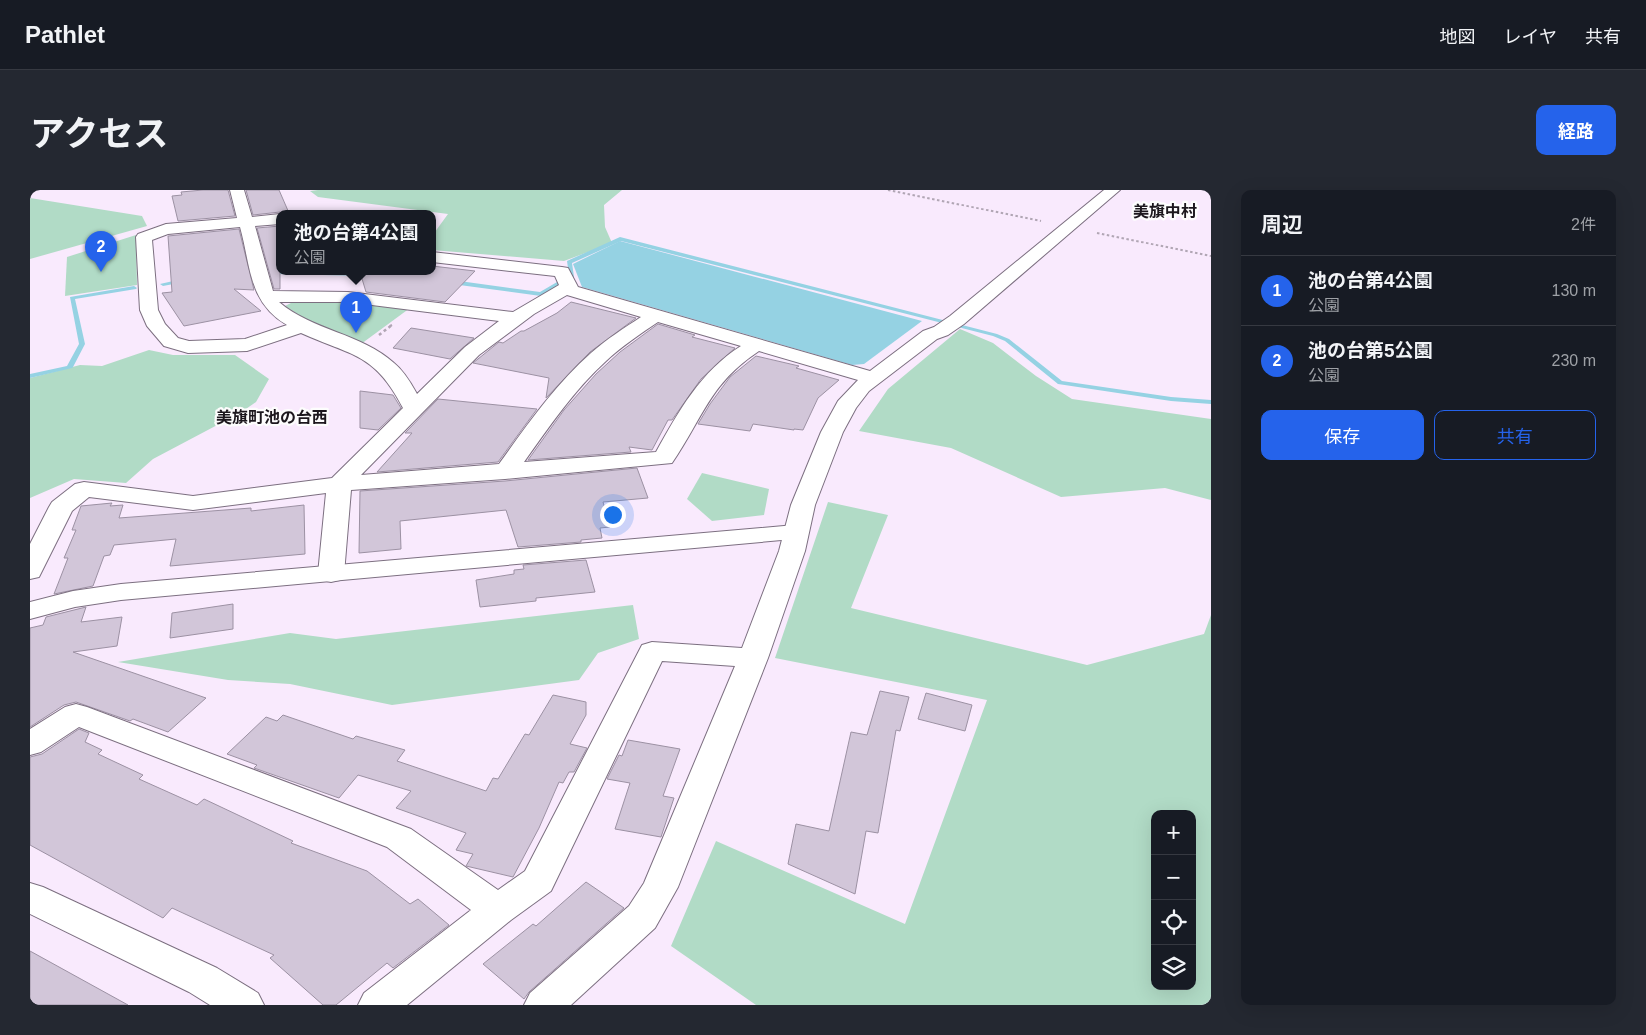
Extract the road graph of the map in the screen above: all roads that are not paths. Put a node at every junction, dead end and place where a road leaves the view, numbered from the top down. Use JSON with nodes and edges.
{"nodes":[{"id":1,"x":237,"y":190,"type":"edge"},
{"id":2,"x":1113,"y":190,"type":"edge"},
{"id":3,"x":276,"y":219,"type":"edge"},
{"id":4,"x":245,"y":221,"type":"junction"},
{"id":5,"x":436,"y":258,"type":"edge"},
{"id":6,"x":565,"y":283,"type":"junction"},
{"id":7,"x":267,"y":296,"type":"junction"},
{"id":8,"x":656,"y":315,"type":"junction"},
{"id":9,"x":516,"y":318,"type":"junction"},
{"id":10,"x":302,"y":326,"type":"junction"},
{"id":11,"x":757,"y":344,"type":"junction"},
{"id":12,"x":873,"y":378,"type":"junction"},
{"id":13,"x":414,"y":408,"type":"junction"},
{"id":14,"x":504,"y":472,"type":"junction"},
{"id":15,"x":339,"y":484,"type":"junction"},
{"id":16,"x":795,"y":533,"type":"junction"},
{"id":17,"x":30,"y":570,"type":"edge"},
{"id":18,"x":331,"y":574,"type":"junction"},
{"id":19,"x":30,"y":611,"type":"edge"},
{"id":20,"x":753,"y":658,"type":"junction"},
{"id":21,"x":30,"y":744,"type":"edge"},
{"id":22,"x":34,"y":904,"type":"edge"},
{"id":23,"x":498,"y":910,"type":"junction"},
{"id":24,"x":244,"y":1005,"type":"edge"},
{"id":25,"x":378,"y":1005,"type":"edge"},
{"id":26,"x":544,"y":1005,"type":"edge"}],
"edges":[{"from":1,"to":4,"type":"street"},
{"from":2,"to":12,"type":"street"},
{"from":3,"to":4,"type":"street"},
{"from":4,"to":7,"type":"street"},
{"from":4,"to":10,"type":"street"},
{"from":5,"to":6,"type":"street"},
{"from":6,"to":8,"type":"street"},
{"from":6,"to":9,"type":"street"},
{"from":7,"to":9,"type":"street"},
{"from":7,"to":10,"type":"street"},
{"from":8,"to":11,"type":"street"},
{"from":8,"to":14,"type":"street"},
{"from":9,"to":13,"type":"street"},
{"from":10,"to":13,"type":"street"},
{"from":11,"to":12,"type":"street"},
{"from":11,"to":14,"type":"street"},
{"from":12,"to":16,"type":"street"},
{"from":13,"to":15,"type":"street"},
{"from":14,"to":15,"type":"street"},
{"from":15,"to":17,"type":"street"},
{"from":15,"to":18,"type":"street"},
{"from":16,"to":18,"type":"street"},
{"from":16,"to":20,"type":"street"},
{"from":18,"to":19,"type":"street"},
{"from":20,"to":23,"type":"street"},
{"from":20,"to":26,"type":"street"},
{"from":21,"to":23,"type":"street"},
{"from":22,"to":24,"type":"street"},
{"from":23,"to":25,"type":"street"}]}
